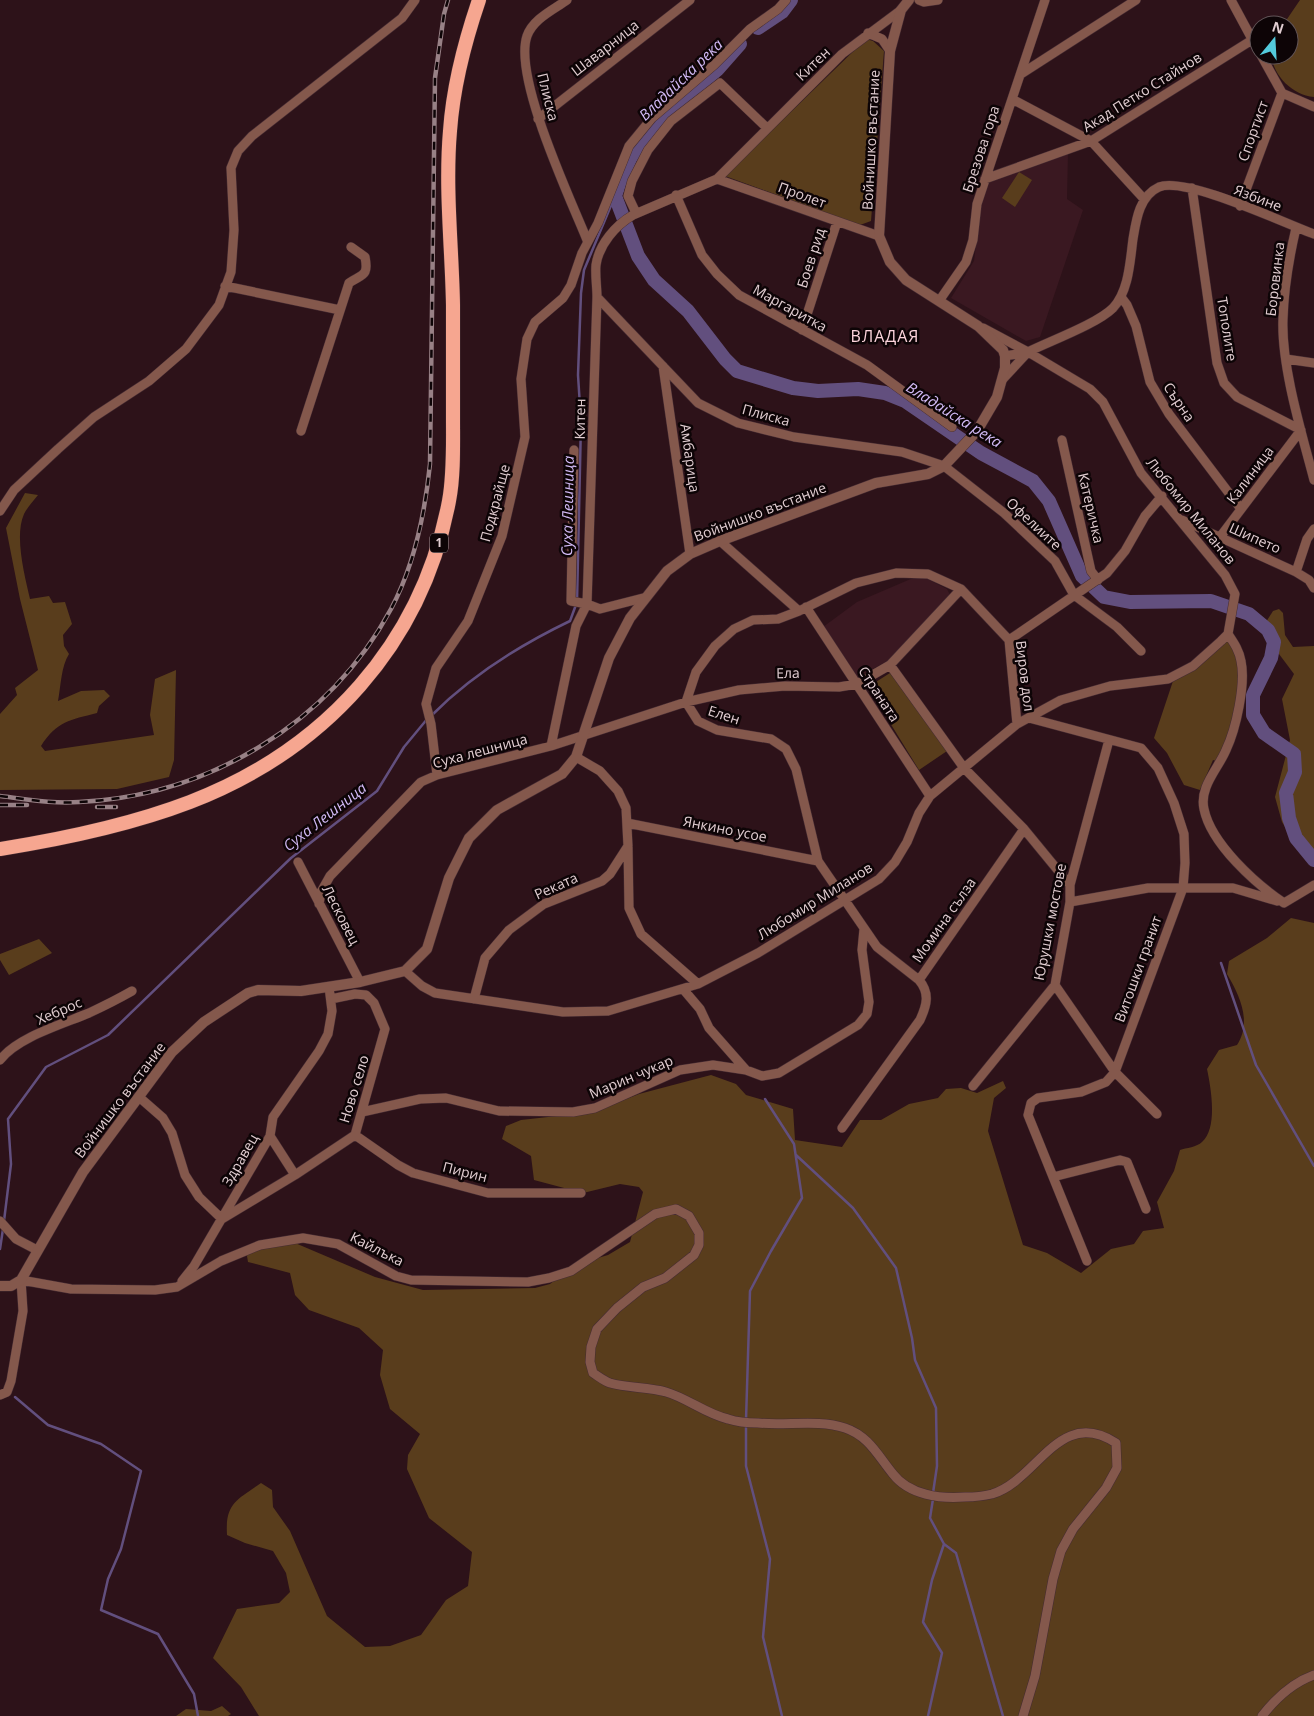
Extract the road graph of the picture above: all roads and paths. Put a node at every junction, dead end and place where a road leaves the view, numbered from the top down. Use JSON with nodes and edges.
{"nodes":[{"id":1,"x":415,"y":0,"type":"edge"},
{"id":2,"x":479,"y":0,"type":"edge"},
{"id":3,"x":567,"y":0,"type":"edge"},
{"id":4,"x":690,"y":0,"type":"edge"},
{"id":5,"x":786,"y":0,"type":"edge"},
{"id":6,"x":910,"y":0,"type":"edge"},
{"id":7,"x":919,"y":0,"type":"edge"},
{"id":8,"x":938,"y":0,"type":"edge"},
{"id":9,"x":1045,"y":0,"type":"edge"},
{"id":10,"x":1136,"y":0,"type":"edge"},
{"id":11,"x":1231,"y":0,"type":"edge"},
{"id":12,"x":901,"y":10,"type":"junction"},
{"id":13,"x":868,"y":33,"type":"junction"},
{"id":14,"x":1249,"y":34,"type":"edge"},
{"id":15,"x":1249,"y":42,"type":"edge"},
{"id":16,"x":890,"y":51,"type":"junction"},
{"id":17,"x":1267,"y":65,"type":"edge"},
{"id":18,"x":1021,"y":74,"type":"junction"},
{"id":19,"x":1282,"y":93,"type":"junction"},
{"id":20,"x":1012,"y":99,"type":"junction"},
{"id":21,"x":1314,"y":107,"type":"edge"},
{"id":22,"x":538,"y":118,"type":"junction"},
{"id":23,"x":767,"y":128,"type":"junction"},
{"id":24,"x":1091,"y":141,"type":"junction"},
{"id":25,"x":717,"y":179,"type":"junction"},
{"id":26,"x":985,"y":179,"type":"junction"},
{"id":27,"x":1192,"y":188,"type":"junction"},
{"id":28,"x":676,"y":196,"type":"junction"},
{"id":29,"x":1144,"y":199,"type":"junction"},
{"id":30,"x":1240,"y":206,"type":"junction"},
{"id":31,"x":635,"y":214,"type":"junction"},
{"id":32,"x":837,"y":222,"type":"junction"},
{"id":33,"x":1296,"y":228,"type":"junction"},
{"id":34,"x":1314,"y":234,"type":"edge"},
{"id":35,"x":879,"y":236,"type":"junction"},
{"id":36,"x":587,"y":240,"type":"junction"},
{"id":37,"x":351,"y":247,"type":"dead end"},
{"id":38,"x":584,"y":255,"type":"junction"},
{"id":39,"x":595,"y":264,"type":"junction"},
{"id":40,"x":226,"y":286,"type":"junction"},
{"id":41,"x":1121,"y":296,"type":"junction"},
{"id":42,"x":597,"y":297,"type":"junction"},
{"id":43,"x":939,"y":301,"type":"junction"},
{"id":44,"x":340,"y":310,"type":"junction"},
{"id":45,"x":978,"y":326,"type":"junction"},
{"id":46,"x":802,"y":330,"type":"junction"},
{"id":47,"x":1028,"y":352,"type":"junction"},
{"id":48,"x":1005,"y":356,"type":"junction"},
{"id":49,"x":1286,"y":358,"type":"junction"},
{"id":50,"x":1314,"y":363,"type":"edge"},
{"id":51,"x":662,"y":366,"type":"junction"},
{"id":52,"x":1002,"y":380,"type":"junction"},
{"id":53,"x":952,"y":427,"type":"dead end"},
{"id":54,"x":1301,"y":430,"type":"junction"},
{"id":55,"x":301,"y":431,"type":"dead end"},
{"id":56,"x":1062,"y":440,"type":"dead end"},
{"id":57,"x":574,"y":450,"type":"dead end"},
{"id":58,"x":944,"y":466,"type":"junction"},
{"id":59,"x":1314,"y":480,"type":"edge"},
{"id":60,"x":1162,"y":496,"type":"junction"},
{"id":61,"x":1241,"y":510,"type":"junction"},
{"id":62,"x":0,"y":511,"type":"edge"},
{"id":63,"x":1180,"y":518,"type":"junction"},
{"id":64,"x":1314,"y":530,"type":"edge"},
{"id":65,"x":1220,"y":537,"type":"junction"},
{"id":66,"x":720,"y":541,"type":"junction"},
{"id":67,"x":690,"y":554,"type":"junction"},
{"id":68,"x":1296,"y":572,"type":"junction"},
{"id":69,"x":1098,"y":580,"type":"junction"},
{"id":70,"x":1314,"y":588,"type":"edge"},
{"id":71,"x":961,"y":589,"type":"junction"},
{"id":72,"x":1078,"y":592,"type":"junction"},
{"id":73,"x":643,"y":598,"type":"junction"},
{"id":74,"x":587,"y":604,"type":"junction"},
{"id":75,"x":803,"y":609,"type":"junction"},
{"id":76,"x":1228,"y":634,"type":"junction"},
{"id":77,"x":1009,"y":640,"type":"junction"},
{"id":78,"x":1141,"y":651,"type":"dead end"},
{"id":79,"x":890,"y":665,"type":"junction"},
{"id":80,"x":857,"y":684,"type":"junction"},
{"id":81,"x":686,"y":702,"type":"junction"},
{"id":82,"x":1029,"y":718,"type":"junction"},
{"id":83,"x":1017,"y":724,"type":"junction"},
{"id":84,"x":584,"y":734,"type":"junction"},
{"id":85,"x":1109,"y":740,"type":"junction"},
{"id":86,"x":551,"y":746,"type":"junction"},
{"id":87,"x":576,"y":757,"type":"junction"},
{"id":88,"x":964,"y":768,"type":"junction"},
{"id":89,"x":437,"y":775,"type":"junction"},
{"id":90,"x":930,"y":796,"type":"junction"},
{"id":91,"x":627,"y":823,"type":"junction"},
{"id":92,"x":1024,"y":829,"type":"junction"},
{"id":93,"x":628,"y":846,"type":"junction"},
{"id":94,"x":0,"y":849,"type":"edge"},
{"id":95,"x":818,"y":861,"type":"junction"},
{"id":96,"x":298,"y":862,"type":"dead end"},
{"id":97,"x":1070,"y":885,"type":"junction"},
{"id":98,"x":1314,"y":885,"type":"edge"},
{"id":99,"x":1183,"y":888,"type":"junction"},
{"id":100,"x":844,"y":900,"type":"junction"},
{"id":101,"x":1070,"y":902,"type":"junction"},
{"id":102,"x":1284,"y":903,"type":"junction"},
{"id":103,"x":319,"y":904,"type":"junction"},
{"id":104,"x":864,"y":929,"type":"junction"},
{"id":105,"x":405,"y":971,"type":"junction"},
{"id":106,"x":919,"y":980,"type":"junction"},
{"id":107,"x":360,"y":982,"type":"junction"},
{"id":108,"x":698,"y":984,"type":"junction"},
{"id":109,"x":1055,"y":985,"type":"junction"},
{"id":110,"x":329,"y":987,"type":"junction"},
{"id":111,"x":683,"y":989,"type":"junction"},
{"id":112,"x":132,"y":991,"type":"dead end"},
{"id":113,"x":331,"y":999,"type":"junction"},
{"id":114,"x":474,"y":999,"type":"junction"},
{"id":115,"x":0,"y":1060,"type":"edge"},
{"id":116,"x":746,"y":1070,"type":"junction"},
{"id":117,"x":1115,"y":1072,"type":"junction"},
{"id":118,"x":973,"y":1086,"type":"dead end"},
{"id":119,"x":139,"y":1097,"type":"junction"},
{"id":120,"x":362,"y":1112,"type":"junction"},
{"id":121,"x":1157,"y":1114,"type":"dead end"},
{"id":122,"x":842,"y":1128,"type":"dead end"},
{"id":123,"x":355,"y":1135,"type":"junction"},
{"id":124,"x":270,"y":1136,"type":"junction"},
{"id":125,"x":296,"y":1175,"type":"junction"},
{"id":126,"x":1053,"y":1177,"type":"junction"},
{"id":127,"x":581,"y":1193,"type":"dead end"},
{"id":128,"x":1146,"y":1209,"type":"dead end"},
{"id":129,"x":222,"y":1219,"type":"junction"},
{"id":130,"x":0,"y":1221,"type":"edge"},
{"id":131,"x":37,"y":1250,"type":"junction"},
{"id":132,"x":1087,"y":1261,"type":"dead end"},
{"id":133,"x":21,"y":1280,"type":"junction"},
{"id":134,"x":0,"y":1286,"type":"edge"},
{"id":135,"x":177,"y":1287,"type":"junction"},
{"id":136,"x":0,"y":1395,"type":"edge"},
{"id":137,"x":1314,"y":1676,"type":"edge"},
{"id":138,"x":1024,"y":1716,"type":"edge"},
{"id":139,"x":1262,"y":1716,"type":"edge"}],
"edges":[{"from":1,"to":40,"type":"street"},
{"from":2,"to":94,"type":"highway","number":"1"},
{"from":3,"to":22,"type":"street","name":"Плиска"},
{"from":4,"to":22,"type":"street","name":"Шаварница"},
{"from":5,"to":36,"type":"street","name":"Подкрайще"},
{"from":6,"to":12,"type":"street","name":"Войнишко въстание"},
{"from":7,"to":8,"type":"street"},
{"from":9,"to":18,"type":"street","name":"Брезова гора"},
{"from":10,"to":18,"type":"street"},
{"from":11,"to":14,"type":"street"},
{"from":12,"to":13,"type":"street","name":"Китен"},
{"from":12,"to":16,"type":"street","name":"Войнишко въстание"},
{"from":13,"to":16,"type":"street"},
{"from":13,"to":23,"type":"street","name":"Китен"},
{"from":15,"to":24,"type":"street","name":"Акад Петко Стайнов"},
{"from":16,"to":35,"type":"street","name":"Войнишко въстание"},
{"from":17,"to":19,"type":"street"},
{"from":18,"to":20,"type":"street","name":"Брезова гора"},
{"from":19,"to":21,"type":"street"},
{"from":19,"to":30,"type":"street","name":"Спортист"},
{"from":20,"to":24,"type":"street"},
{"from":20,"to":26,"type":"street","name":"Брезова гора"},
{"from":22,"to":36,"type":"street","name":"Плиска"},
{"from":23,"to":25,"type":"street","name":"Китен"},
{"from":23,"to":31,"type":"street"},
{"from":24,"to":26,"type":"street","name":"Акад Петко Стайнов"},
{"from":24,"to":29,"type":"street"},
{"from":25,"to":28,"type":"street","name":"Китен"},
{"from":25,"to":32,"type":"street","name":"Пролет"},
{"from":26,"to":43,"type":"street","name":"Брезова гора"},
{"from":27,"to":29,"type":"street","name":"Язбине"},
{"from":27,"to":30,"type":"street","name":"Язбине"},
{"from":27,"to":54,"type":"street","name":"Тополите"},
{"from":28,"to":31,"type":"street","name":"Китен"},
{"from":28,"to":46,"type":"street","name":"Маргаритка"},
{"from":29,"to":41,"type":"street"},
{"from":30,"to":33,"type":"street","name":"Язбине"},
{"from":31,"to":39,"type":"street","name":"Китен"},
{"from":32,"to":35,"type":"street","name":"Пролет"},
{"from":32,"to":46,"type":"street","name":"Боев рид"},
{"from":33,"to":34,"type":"street","name":"Язбине"},
{"from":33,"to":49,"type":"street","name":"Боровинка"},
{"from":35,"to":43,"type":"street","name":"Войнишко въстание"},
{"from":36,"to":38,"type":"street","name":"Подкрайще"},
{"from":37,"to":44,"type":"street"},
{"from":38,"to":39,"type":"street"},
{"from":38,"to":89,"type":"street","name":"Подкрайще"},
{"from":39,"to":42,"type":"street","name":"Китен"},
{"from":40,"to":44,"type":"street"},
{"from":40,"to":62,"type":"street"},
{"from":41,"to":47,"type":"street"},
{"from":41,"to":61,"type":"street","name":"Сърна"},
{"from":42,"to":51,"type":"street","name":"Плиска"},
{"from":42,"to":74,"type":"street","name":"Китен"},
{"from":43,"to":45,"type":"street","name":"Войнишко въстание"},
{"from":44,"to":55,"type":"street"},
{"from":45,"to":47,"type":"street","name":"Любомир Миланов"},
{"from":45,"to":48,"type":"street","name":"Войнишко въстание"},
{"from":46,"to":53,"type":"street","name":"Маргаритка"},
{"from":47,"to":48,"type":"street"},
{"from":47,"to":52,"type":"street"},
{"from":47,"to":60,"type":"street","name":"Любомир Миланов"},
{"from":48,"to":52,"type":"street"},
{"from":49,"to":50,"type":"street"},
{"from":49,"to":54,"type":"street","name":"Боровинка"},
{"from":51,"to":58,"type":"street","name":"Плиска"},
{"from":51,"to":67,"type":"street","name":"Амбарица"},
{"from":52,"to":58,"type":"street","name":"Войнишко въстание"},
{"from":54,"to":59,"type":"street","name":"Боровинка"},
{"from":54,"to":61,"type":"street","name":"Калиница"},
{"from":56,"to":69,"type":"street","name":"Катеричка"},
{"from":57,"to":74,"type":"street"},
{"from":58,"to":66,"type":"street","name":"Войнишко въстание"},
{"from":58,"to":72,"type":"street","name":"Офелиите"},
{"from":60,"to":63,"type":"street","name":"Любомир Миланов"},
{"from":60,"to":69,"type":"street"},
{"from":61,"to":65,"type":"street","name":"Калиница"},
{"from":63,"to":65,"type":"street","name":"Шипето"},
{"from":63,"to":76,"type":"street","name":"Любомир Миланов"},
{"from":64,"to":68,"type":"street"},
{"from":65,"to":68,"type":"street","name":"Шипето"},
{"from":66,"to":67,"type":"street","name":"Войнишко въстание"},
{"from":66,"to":75,"type":"street","name":"Страната"},
{"from":67,"to":73,"type":"street","name":"Войнишко въстание"},
{"from":68,"to":70,"type":"street","name":"Шипето"},
{"from":69,"to":72,"type":"street"},
{"from":71,"to":75,"type":"street"},
{"from":71,"to":77,"type":"street","name":"Виров дол"},
{"from":71,"to":79,"type":"street","name":"Ела"},
{"from":72,"to":77,"type":"street"},
{"from":72,"to":78,"type":"street","name":"Офелиите"},
{"from":73,"to":74,"type":"street"},
{"from":73,"to":84,"type":"street","name":"Войнишко въстание"},
{"from":74,"to":86,"type":"street","name":"Китен"},
{"from":75,"to":80,"type":"street","name":"Страната"},
{"from":75,"to":81,"type":"street"},
{"from":76,"to":82,"type":"street","name":"Любомир Миланов"},
{"from":76,"to":102,"type":"street"},
{"from":77,"to":83,"type":"street","name":"Виров дол"},
{"from":79,"to":80,"type":"street","name":"Ела"},
{"from":79,"to":88,"type":"street"},
{"from":80,"to":81,"type":"street","name":"Ела"},
{"from":80,"to":90,"type":"street","name":"Страната"},
{"from":81,"to":84,"type":"street","name":"Ела"},
{"from":81,"to":95,"type":"street","name":"Елен"},
{"from":82,"to":83,"type":"street","name":"Любомир Миланов"},
{"from":82,"to":85,"type":"street","name":"Виров дол"},
{"from":83,"to":88,"type":"street","name":"Любомир Миланов"},
{"from":84,"to":86,"type":"street","name":"Суха лешница"},
{"from":84,"to":87,"type":"street","name":"Войнишко въстание"},
{"from":85,"to":97,"type":"street","name":"Юрушки мостове"},
{"from":85,"to":99,"type":"street","name":"Витошки гранит"},
{"from":86,"to":89,"type":"street","name":"Суха лешница"},
{"from":87,"to":91,"type":"street"},
{"from":87,"to":105,"type":"street","name":"Войнишко въстание"},
{"from":88,"to":90,"type":"street","name":"Любомир Миланов"},
{"from":88,"to":92,"type":"street"},
{"from":89,"to":103,"type":"street","name":"Суха лешница"},
{"from":90,"to":100,"type":"street","name":"Любомир Миланов"},
{"from":91,"to":93,"type":"street"},
{"from":91,"to":95,"type":"street","name":"Янкино усое"},
{"from":92,"to":97,"type":"street"},
{"from":92,"to":106,"type":"street","name":"Момина сълза"},
{"from":93,"to":108,"type":"street"},
{"from":93,"to":114,"type":"street","name":"Реката"},
{"from":95,"to":100,"type":"street","name":"Елен"},
{"from":96,"to":103,"type":"street","name":"Лесковец"},
{"from":97,"to":101,"type":"street","name":"Юрушки мостове"},
{"from":98,"to":102,"type":"street"},
{"from":99,"to":101,"type":"street"},
{"from":99,"to":102,"type":"street"},
{"from":99,"to":117,"type":"street","name":"Витошки гранит"},
{"from":100,"to":104,"type":"street","name":"Елен"},
{"from":100,"to":108,"type":"street","name":"Любомир Миланов"},
{"from":101,"to":109,"type":"street","name":"Юрушки мостове"},
{"from":103,"to":107,"type":"street","name":"Лесковец"},
{"from":104,"to":106,"type":"street","name":"Елен"},
{"from":104,"to":116,"type":"street","name":"Марин чукар"},
{"from":105,"to":107,"type":"street","name":"Войнишко въстание"},
{"from":105,"to":114,"type":"street","name":"Любомир Миланов"},
{"from":106,"to":122,"type":"street","name":"Момина сълза"},
{"from":107,"to":110,"type":"street","name":"Войнишко въстание"},
{"from":108,"to":111,"type":"street","name":"Любомир Миланов"},
{"from":109,"to":117,"type":"street"},
{"from":109,"to":118,"type":"street","name":"Юрушки мостове"},
{"from":110,"to":113,"type":"street","name":"Здравец"},
{"from":110,"to":119,"type":"street","name":"Войнишко въстание"},
{"from":111,"to":114,"type":"street","name":"Любомир Миланов"},
{"from":111,"to":116,"type":"street"},
{"from":112,"to":115,"type":"street","name":"Хеброс"},
{"from":113,"to":120,"type":"street","name":"Ново село"},
{"from":113,"to":124,"type":"street","name":"Здравец"},
{"from":116,"to":120,"type":"street","name":"Марин чукар"},
{"from":117,"to":121,"type":"street"},
{"from":117,"to":126,"type":"street"},
{"from":119,"to":129,"type":"street"},
{"from":119,"to":131,"type":"street","name":"Войнишко въстание"},
{"from":120,"to":123,"type":"street","name":"Ново село"},
{"from":123,"to":125,"type":"street","name":"Ново село"},
{"from":123,"to":127,"type":"street","name":"Пирин"},
{"from":124,"to":125,"type":"street"},
{"from":124,"to":129,"type":"street","name":"Здравец"},
{"from":125,"to":129,"type":"street","name":"Ново село"},
{"from":126,"to":128,"type":"street"},
{"from":126,"to":132,"type":"street"},
{"from":129,"to":135,"type":"street","name":"Здравец"},
{"from":130,"to":131,"type":"street"},
{"from":131,"to":133,"type":"street","name":"Войнишко въстание"},
{"from":133,"to":134,"type":"street"},
{"from":133,"to":135,"type":"street","name":"Кайлъка"},
{"from":133,"to":136,"type":"street"},
{"from":135,"to":138,"type":"street","name":"Кайлъка"},
{"from":137,"to":139,"type":"street"}]}
